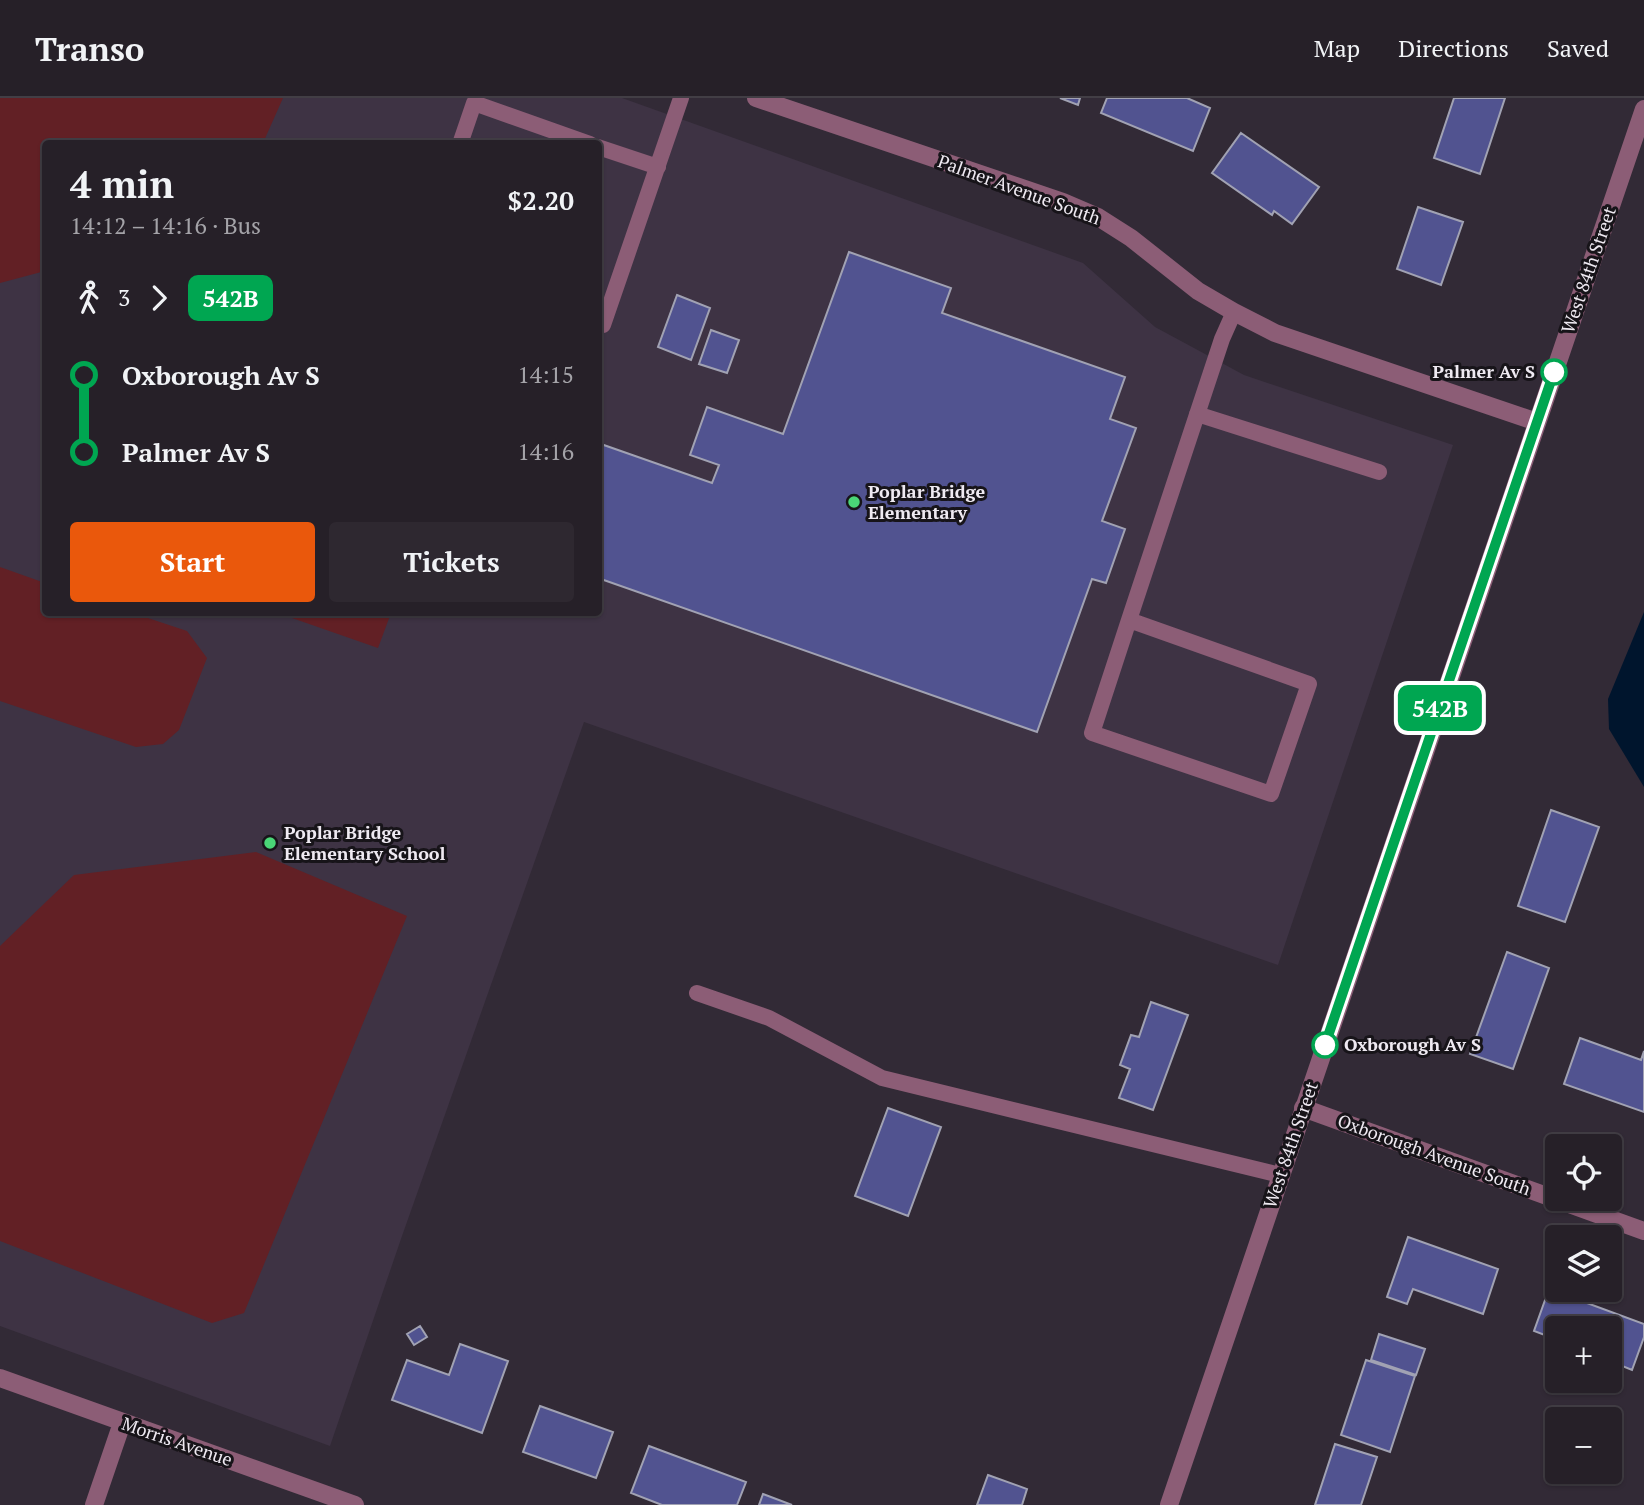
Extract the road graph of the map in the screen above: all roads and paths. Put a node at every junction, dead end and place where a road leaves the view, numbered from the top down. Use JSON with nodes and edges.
{"nodes":[{"id":1,"x":681,"y":98,"type":"edge"},
{"id":2,"x":756,"y":98,"type":"edge"},
{"id":3,"x":475,"y":100,"type":"edge"},
{"id":4,"x":1644,"y":109,"type":"edge"},
{"id":5,"x":461,"y":140,"type":"edge"},
{"id":6,"x":580,"y":140,"type":"edge"},
{"id":7,"x":602,"y":147,"type":"edge"},
{"id":8,"x":658,"y":167,"type":"junction"},
{"id":9,"x":1234,"y":312,"type":"junction"},
{"id":10,"x":602,"y":325,"type":"edge"},
{"id":11,"x":1198,"y":414,"type":"junction"},
{"id":12,"x":1537,"y":422,"type":"junction"},
{"id":13,"x":1379,"y":472,"type":"dead end"},
{"id":14,"x":1129,"y":620,"type":"junction"},
{"id":15,"x":696,"y":993,"type":"dead end"},
{"id":16,"x":1303,"y":1108,"type":"junction"},
{"id":17,"x":1280,"y":1175,"type":"junction"},
{"id":18,"x":1644,"y":1231,"type":"edge"},
{"id":19,"x":0,"y":1378,"type":"edge"},
{"id":20,"x":122,"y":1423,"type":"junction"},
{"id":21,"x":94,"y":1505,"type":"edge"},
{"id":22,"x":355,"y":1505,"type":"edge"},
{"id":23,"x":1170,"y":1505,"type":"edge"}],
"edges":[{"from":1,"to":8,"type":"lane"},
{"from":2,"to":9,"type":"street","name":"Palmer Avenue South"},
{"from":3,"to":5,"type":"lane"},
{"from":3,"to":6,"type":"lane"},
{"from":4,"to":12,"type":"street","name":"West 84th Street"},
{"from":7,"to":8,"type":"lane"},
{"from":8,"to":10,"type":"lane"},
{"from":9,"to":11,"type":"lane"},
{"from":9,"to":12,"type":"street","name":"Palmer Avenue South"},
{"from":11,"to":13,"type":"lane"},
{"from":11,"to":14,"type":"lane"},
{"from":12,"to":16,"type":"street","name":"West 84th Street"},
{"from":14,"to":14,"type":"lane"},
{"from":15,"to":17,"type":"lane"},
{"from":16,"to":17,"type":"street","name":"West 84th Street"},
{"from":16,"to":18,"type":"street","name":"Oxborough Avenue South"},
{"from":17,"to":23,"type":"street","name":"West 84th Street"},
{"from":19,"to":20,"type":"street","name":"Morris Avenue"},
{"from":20,"to":21,"type":"street"},
{"from":20,"to":22,"type":"street","name":"Morris Avenue"}]}
